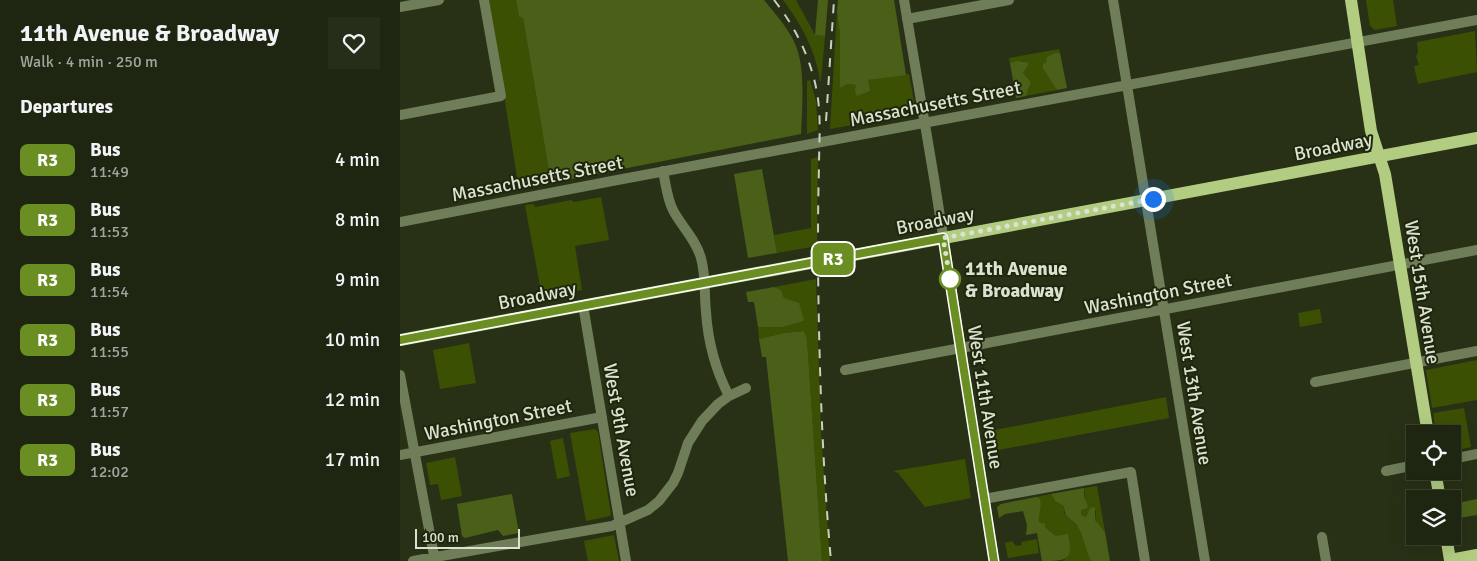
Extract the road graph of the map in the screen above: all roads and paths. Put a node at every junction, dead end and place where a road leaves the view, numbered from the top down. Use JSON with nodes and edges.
{"nodes":[{"id":1,"x":439,"y":0,"type":"edge"},
{"id":2,"x":484,"y":0,"type":"edge"},
{"id":3,"x":904,"y":0,"type":"edge"},
{"id":4,"x":1009,"y":0,"type":"edge"},
{"id":5,"x":1113,"y":0,"type":"edge"},
{"id":6,"x":1351,"y":0,"type":"edge"},
{"id":7,"x":400,"y":7,"type":"edge"},
{"id":8,"x":907,"y":19,"type":"junction"},
{"id":9,"x":1477,"y":20,"type":"edge"},
{"id":10,"x":1357,"y":42,"type":"junction"},
{"id":11,"x":1127,"y":86,"type":"junction"},
{"id":12,"x":400,"y":114,"type":"edge"},
{"id":13,"x":924,"y":123,"type":"junction"},
{"id":14,"x":1477,"y":138,"type":"edge"},
{"id":15,"x":1379,"y":157,"type":"junction"},
{"id":16,"x":664,"y":171,"type":"junction"},
{"id":17,"x":1147,"y":200,"type":"junction"},
{"id":18,"x":400,"y":222,"type":"edge"},
{"id":19,"x":943,"y":238,"type":"junction"},
{"id":20,"x":1477,"y":250,"type":"edge"},
{"id":21,"x":1400,"y":264,"type":"junction"},
{"id":22,"x":706,"y":282,"type":"junction"},
{"id":23,"x":583,"y":305,"type":"junction"},
{"id":24,"x":1164,"y":309,"type":"junction"},
{"id":25,"x":400,"y":340,"type":"edge"},
{"id":26,"x":961,"y":348,"type":"junction"},
{"id":27,"x":1477,"y":351,"type":"edge"},
{"id":28,"x":1416,"y":362,"type":"junction"},
{"id":29,"x":846,"y":370,"type":"dead end"},
{"id":30,"x":400,"y":375,"type":"edge"},
{"id":31,"x":1315,"y":382,"type":"dead end"},
{"id":32,"x":746,"y":388,"type":"dead end"},
{"id":33,"x":729,"y":396,"type":"junction"},
{"id":34,"x":602,"y":417,"type":"junction"},
{"id":35,"x":1426,"y":425,"type":"edge"},
{"id":36,"x":415,"y":452,"type":"junction"},
{"id":37,"x":1477,"y":454,"type":"edge"},
{"id":38,"x":400,"y":455,"type":"edge"},
{"id":39,"x":1461,"y":457,"type":"edge"},
{"id":40,"x":1406,"y":467,"type":"edge"},
{"id":41,"x":1386,"y":470,"type":"dead end"},
{"id":42,"x":984,"y":499,"type":"junction"},
{"id":43,"x":620,"y":522,"type":"junction"},
{"id":44,"x":1322,"y":537,"type":"dead end"},
{"id":45,"x":1446,"y":545,"type":"edge"},
{"id":46,"x":1477,"y":555,"type":"edge"},
{"id":47,"x":434,"y":559,"type":"edge"},
{"id":48,"x":1447,"y":560,"type":"edge"},
{"id":49,"x":413,"y":561,"type":"edge"},
{"id":50,"x":626,"y":561,"type":"edge"},
{"id":51,"x":994,"y":561,"type":"edge"},
{"id":52,"x":1145,"y":561,"type":"edge"},
{"id":53,"x":1205,"y":561,"type":"edge"},
{"id":54,"x":1326,"y":561,"type":"edge"}],
"edges":[{"from":1,"to":7,"type":"street"},
{"from":2,"to":12,"type":"street"},
{"from":3,"to":8,"type":"street","name":"West 11th Avenue"},
{"from":4,"to":8,"type":"street"},
{"from":5,"to":11,"type":"street","name":"West 13th Avenue"},
{"from":6,"to":10,"type":"main road","name":"West 15th Avenue"},
{"from":8,"to":13,"type":"street","name":"West 11th Avenue"},
{"from":9,"to":10,"type":"street","name":"Massachusetts Street"},
{"from":10,"to":11,"type":"street","name":"Massachusetts Street"},
{"from":10,"to":15,"type":"main road","name":"West 15th Avenue"},
{"from":11,"to":13,"type":"street","name":"Massachusetts Street"},
{"from":11,"to":17,"type":"street","name":"West 13th Avenue"},
{"from":13,"to":16,"type":"street","name":"Massachusetts Street"},
{"from":13,"to":19,"type":"street","name":"West 11th Avenue"},
{"from":14,"to":15,"type":"main road","name":"Broadway"},
{"from":15,"to":17,"type":"main road","name":"Broadway"},
{"from":15,"to":21,"type":"main road","name":"West 15th Avenue"},
{"from":16,"to":18,"type":"street","name":"Massachusetts Street"},
{"from":16,"to":22,"type":"street"},
{"from":17,"to":19,"type":"main road","name":"Broadway"},
{"from":17,"to":24,"type":"street","name":"West 13th Avenue"},
{"from":19,"to":22,"type":"main road","name":"Broadway"},
{"from":19,"to":26,"type":"street","name":"West 11th Avenue"},
{"from":20,"to":21,"type":"street","name":"Washington Street"},
{"from":21,"to":24,"type":"street","name":"Washington Street"},
{"from":21,"to":28,"type":"main road","name":"West 15th Avenue"},
{"from":22,"to":23,"type":"main road","name":"Broadway"},
{"from":22,"to":33,"type":"street"},
{"from":23,"to":25,"type":"main road","name":"Broadway"},
{"from":23,"to":34,"type":"street","name":"West 9th Avenue"},
{"from":24,"to":26,"type":"street","name":"Washington Street"},
{"from":24,"to":53,"type":"street","name":"West 13th Avenue"},
{"from":26,"to":29,"type":"street","name":"Washington Street"},
{"from":26,"to":42,"type":"street","name":"West 11th Avenue"},
{"from":27,"to":28,"type":"street"},
{"from":28,"to":31,"type":"street"},
{"from":28,"to":35,"type":"main road","name":"West 15th Avenue"},
{"from":30,"to":36,"type":"street"},
{"from":32,"to":33,"type":"street"},
{"from":33,"to":43,"type":"street"},
{"from":34,"to":36,"type":"street","name":"Washington Street"},
{"from":34,"to":43,"type":"street","name":"West 9th Avenue"},
{"from":36,"to":38,"type":"street","name":"Washington Street"},
{"from":36,"to":47,"type":"street"},
{"from":37,"to":39,"type":"street"},
{"from":40,"to":41,"type":"street"},
{"from":42,"to":51,"type":"street","name":"West 11th Avenue"},
{"from":42,"to":52,"type":"street"},
{"from":43,"to":47,"type":"street"},
{"from":43,"to":50,"type":"street","name":"West 9th Avenue"},
{"from":44,"to":54,"type":"street"},
{"from":45,"to":48,"type":"main road"},
{"from":46,"to":48,"type":"main road"},
{"from":47,"to":49,"type":"street"}]}
